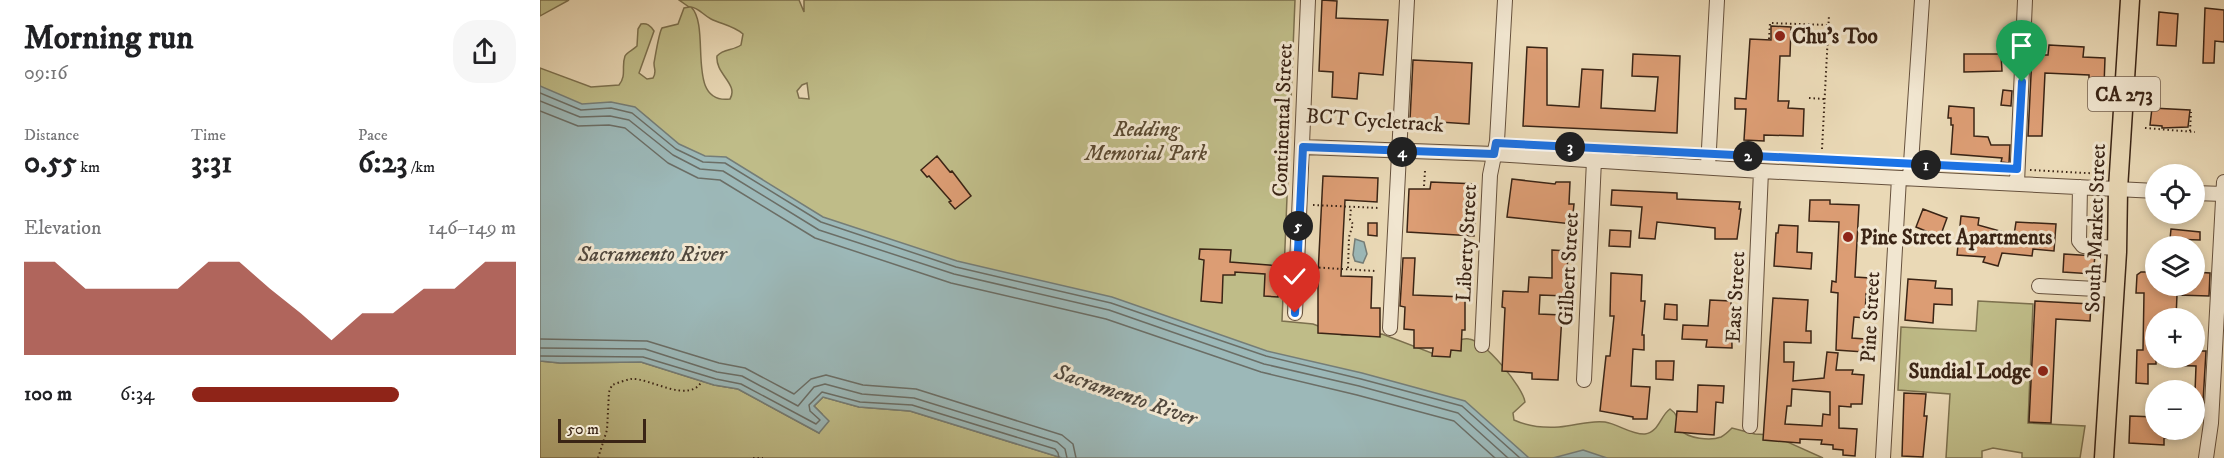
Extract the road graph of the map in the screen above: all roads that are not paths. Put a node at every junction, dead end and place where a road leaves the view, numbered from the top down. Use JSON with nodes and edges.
{"nodes":[{"id":1,"x":1308,"y":0,"type":"edge"},
{"id":2,"x":1407,"y":0,"type":"edge"},
{"id":3,"x":1505,"y":0,"type":"edge"},
{"id":4,"x":1717,"y":0,"type":"edge"},
{"id":5,"x":1922,"y":0,"type":"edge"},
{"id":6,"x":2025,"y":0,"type":"edge"},
{"id":7,"x":2130,"y":0,"type":"edge"},
{"id":8,"x":1303,"y":147,"type":"junction"},
{"id":9,"x":1399,"y":152,"type":"junction"},
{"id":10,"x":1494,"y":154,"type":"junction"},
{"id":11,"x":1594,"y":160,"type":"junction"},
{"id":12,"x":1708,"y":160,"type":"junction"},
{"id":13,"x":1761,"y":171,"type":"junction"},
{"id":14,"x":2017,"y":176,"type":"junction"},
{"id":15,"x":1904,"y":178,"type":"junction"},
{"id":16,"x":2118,"y":182,"type":"junction"},
{"id":17,"x":2224,"y":182,"type":"edge"},
{"id":18,"x":2080,"y":187,"type":"junction"},
{"id":19,"x":2145,"y":188,"type":"edge"},
{"id":20,"x":2205,"y":193,"type":"edge"},
{"id":21,"x":2224,"y":194,"type":"edge"},
{"id":22,"x":2117,"y":249,"type":"junction"},
{"id":23,"x":2039,"y":286,"type":"dead end"},
{"id":24,"x":2115,"y":290,"type":"junction"},
{"id":25,"x":1295,"y":313,"type":"dead end"},
{"id":26,"x":1390,"y":328,"type":"dead end"},
{"id":27,"x":1482,"y":345,"type":"dead end"},
{"id":28,"x":1584,"y":380,"type":"dead end"},
{"id":29,"x":1750,"y":426,"type":"dead end"},
{"id":30,"x":1883,"y":458,"type":"edge"},
{"id":31,"x":2104,"y":458,"type":"edge"},
{"id":32,"x":2206,"y":458,"type":"edge"}],
"edges":[{"from":1,"to":8,"type":"street","name":"Continental Street"},
{"from":2,"to":9,"type":"street"},
{"from":3,"to":10,"type":"street","name":"Liberty Street"},
{"from":4,"to":12,"type":"street"},
{"from":5,"to":15,"type":"street","name":"Pine Street"},
{"from":6,"to":14,"type":"street"},
{"from":7,"to":16,"type":"main road","name":"South Market Street","number":"CA 273"},
{"from":8,"to":9,"type":"street"},
{"from":8,"to":25,"type":"street","name":"Continental Street"},
{"from":9,"to":10,"type":"street"},
{"from":9,"to":26,"type":"street"},
{"from":10,"to":11,"type":"street"},
{"from":10,"to":27,"type":"street","name":"Liberty Street"},
{"from":11,"to":12,"type":"street"},
{"from":11,"to":28,"type":"street","name":"Gilbert Street"},
{"from":12,"to":13,"type":"street"},
{"from":13,"to":15,"type":"street"},
{"from":13,"to":29,"type":"street","name":"East Street"},
{"from":14,"to":15,"type":"street"},
{"from":14,"to":18,"type":"street"},
{"from":15,"to":30,"type":"street","name":"Pine Street"},
{"from":16,"to":18,"type":"street"},
{"from":16,"to":19,"type":"street"},
{"from":16,"to":22,"type":"main road","name":"South Market Street","number":"CA 273"},
{"from":17,"to":21,"type":"street"},
{"from":18,"to":22,"type":"street"},
{"from":20,"to":21,"type":"street"},
{"from":21,"to":32,"type":"street"},
{"from":22,"to":24,"type":"main road","name":"South Market Street","number":"CA 273"},
{"from":23,"to":24,"type":"street"},
{"from":24,"to":31,"type":"main road","name":"South Market Street","number":"CA 273"}]}
